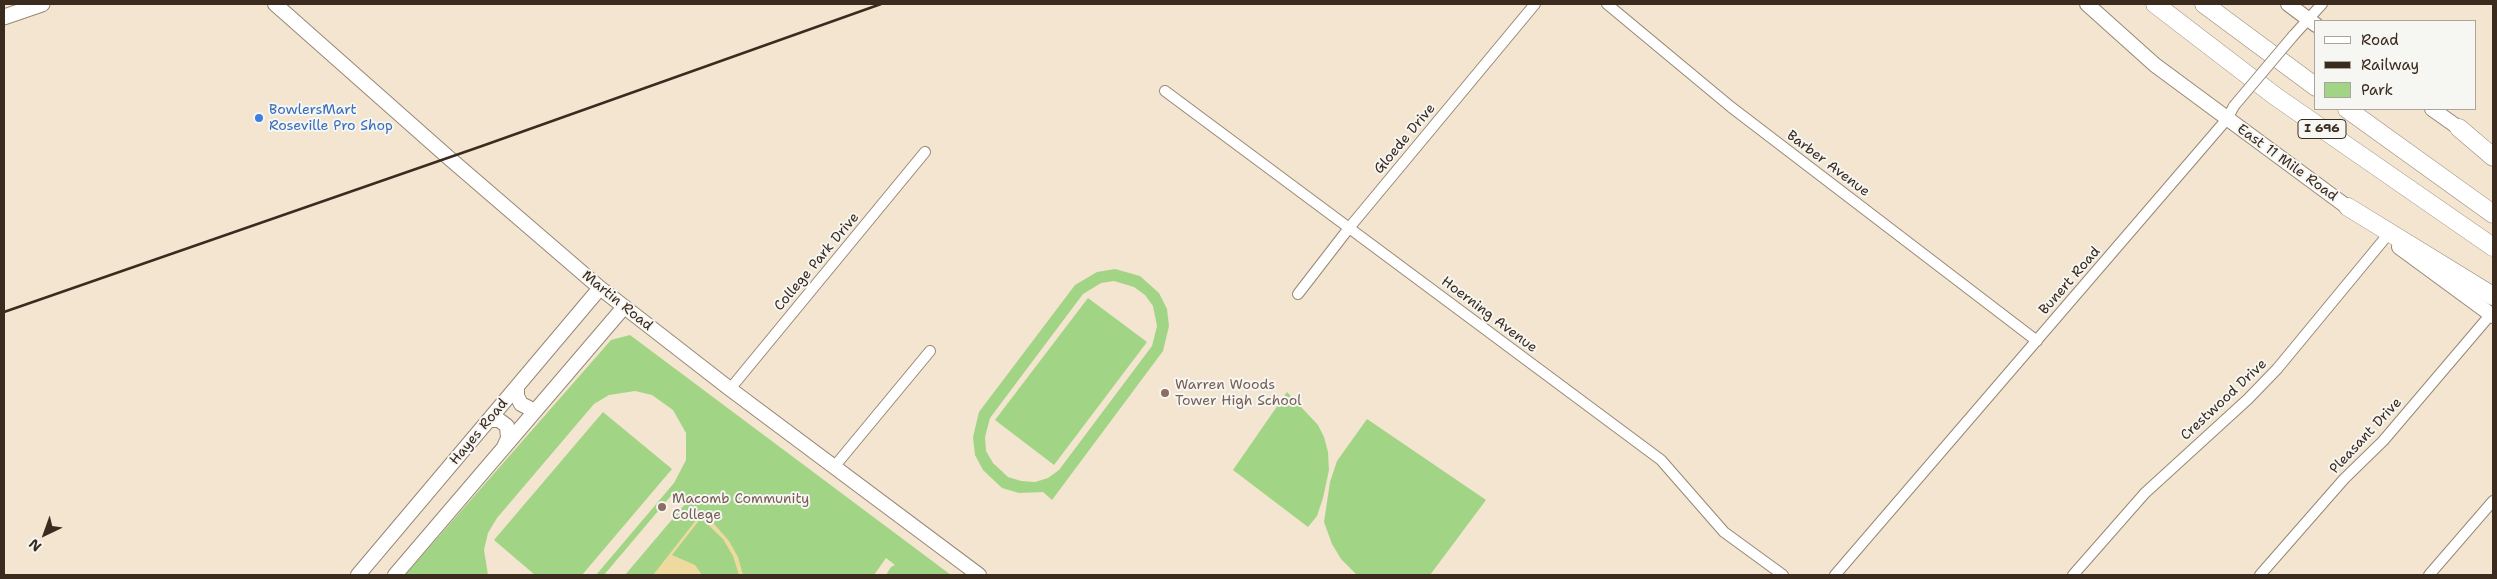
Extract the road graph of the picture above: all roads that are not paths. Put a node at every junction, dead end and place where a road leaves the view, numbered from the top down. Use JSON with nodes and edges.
{"nodes":[{"id":1,"x":42,"y":4,"type":"edge"},
{"id":2,"x":275,"y":4,"type":"edge"},
{"id":3,"x":1535,"y":4,"type":"edge"},
{"id":4,"x":1606,"y":4,"type":"edge"},
{"id":5,"x":2087,"y":4,"type":"edge"},
{"id":6,"x":2155,"y":4,"type":"edge"},
{"id":7,"x":2204,"y":4,"type":"edge"},
{"id":8,"x":2288,"y":4,"type":"edge"},
{"id":9,"x":2322,"y":4,"type":"edge"},
{"id":10,"x":4,"y":17,"type":"edge"},
{"id":11,"x":2312,"y":22,"type":"edge"},
{"id":12,"x":2314,"y":86,"type":"edge"},
{"id":13,"x":1165,"y":90,"type":"dead end"},
{"id":14,"x":2348,"y":110,"type":"edge"},
{"id":15,"x":2433,"y":110,"type":"edge"},
{"id":16,"x":2228,"y":119,"type":"junction"},
{"id":17,"x":2459,"y":128,"type":"junction"},
{"id":18,"x":925,"y":152,"type":"dead end"},
{"id":19,"x":2493,"y":152,"type":"edge"},
{"id":20,"x":2493,"y":157,"type":"edge"},
{"id":21,"x":2348,"y":207,"type":"junction"},
{"id":22,"x":2493,"y":214,"type":"edge"},
{"id":23,"x":1349,"y":228,"type":"junction"},
{"id":24,"x":2386,"y":237,"type":"junction"},
{"id":25,"x":2493,"y":247,"type":"edge"},
{"id":26,"x":600,"y":288,"type":"junction"},
{"id":27,"x":1298,"y":294,"type":"dead end"},
{"id":28,"x":624,"y":307,"type":"junction"},
{"id":29,"x":2492,"y":309,"type":"edge"},
{"id":30,"x":2037,"y":341,"type":"junction"},
{"id":31,"x":930,"y":351,"type":"dead end"},
{"id":32,"x":517,"y":388,"type":"junction"},
{"id":33,"x":730,"y":389,"type":"junction"},
{"id":34,"x":535,"y":411,"type":"junction"},
{"id":35,"x":490,"y":420,"type":"junction"},
{"id":36,"x":503,"y":450,"type":"junction"},
{"id":37,"x":834,"y":467,"type":"junction"},
{"id":38,"x":2493,"y":502,"type":"edge"},
{"id":39,"x":358,"y":575,"type":"edge"},
{"id":40,"x":396,"y":575,"type":"edge"},
{"id":41,"x":979,"y":575,"type":"edge"},
{"id":42,"x":1783,"y":575,"type":"edge"},
{"id":43,"x":1835,"y":575,"type":"edge"},
{"id":44,"x":2073,"y":575,"type":"edge"},
{"id":45,"x":2260,"y":575,"type":"edge"},
{"id":46,"x":2429,"y":575,"type":"edge"}],
"edges":[{"from":1,"to":10,"type":"main road"},
{"from":2,"to":26,"type":"street","name":"Martin Road"},
{"from":3,"to":23,"type":"street","name":"Gloede Drive"},
{"from":4,"to":30,"type":"street","name":"Barber Avenue"},
{"from":5,"to":16,"type":"street","name":"East 11 Mile Road"},
{"from":6,"to":25,"type":"highway","number":"I 696"},
{"from":7,"to":12,"type":"highway"},
{"from":8,"to":11,"type":"street"},
{"from":9,"to":11,"type":"street","name":"Bunert Road"},
{"from":11,"to":16,"type":"street","name":"Bunert Road","bridge":true},
{"from":13,"to":23,"type":"street","name":"Hoerning Avenue"},
{"from":14,"to":22,"type":"highway","number":"I 696"},
{"from":15,"to":17,"type":"street"},
{"from":16,"to":21,"type":"street","name":"East 11 Mile Road"},
{"from":16,"to":30,"type":"street","name":"Bunert Road"},
{"from":17,"to":19,"type":"street"},
{"from":17,"to":20,"type":"highway"},
{"from":18,"to":33,"type":"street","name":"College Park Drive"},
{"from":21,"to":24,"type":"street","name":"East 11 Mile Road"},
{"from":21,"to":29,"type":"highway"},
{"from":23,"to":27,"type":"street","name":"Gloede Drive"},
{"from":23,"to":42,"type":"street","name":"Hoerning Avenue"},
{"from":24,"to":29,"type":"street","name":"East 11 Mile Road"},
{"from":24,"to":44,"type":"street","name":"Crestwood Drive"},
{"from":26,"to":28,"type":"street","name":"Martin Road"},
{"from":26,"to":32,"type":"street","name":"Hayes Road"},
{"from":28,"to":33,"type":"street","name":"Martin Road"},
{"from":28,"to":34,"type":"street"},
{"from":29,"to":45,"type":"street","name":"Pleasant Drive"},
{"from":30,"to":43,"type":"street","name":"Bunert Road"},
{"from":31,"to":37,"type":"street"},
{"from":32,"to":34,"type":"street"},
{"from":32,"to":35,"type":"street","name":"Hayes Road"},
{"from":33,"to":37,"type":"street","name":"Martin Road"},
{"from":34,"to":36,"type":"street"},
{"from":35,"to":36,"type":"street"},
{"from":35,"to":39,"type":"street","name":"Hayes Road"},
{"from":36,"to":40,"type":"street"},
{"from":37,"to":41,"type":"street","name":"Martin Road"},
{"from":38,"to":46,"type":"street"}]}
